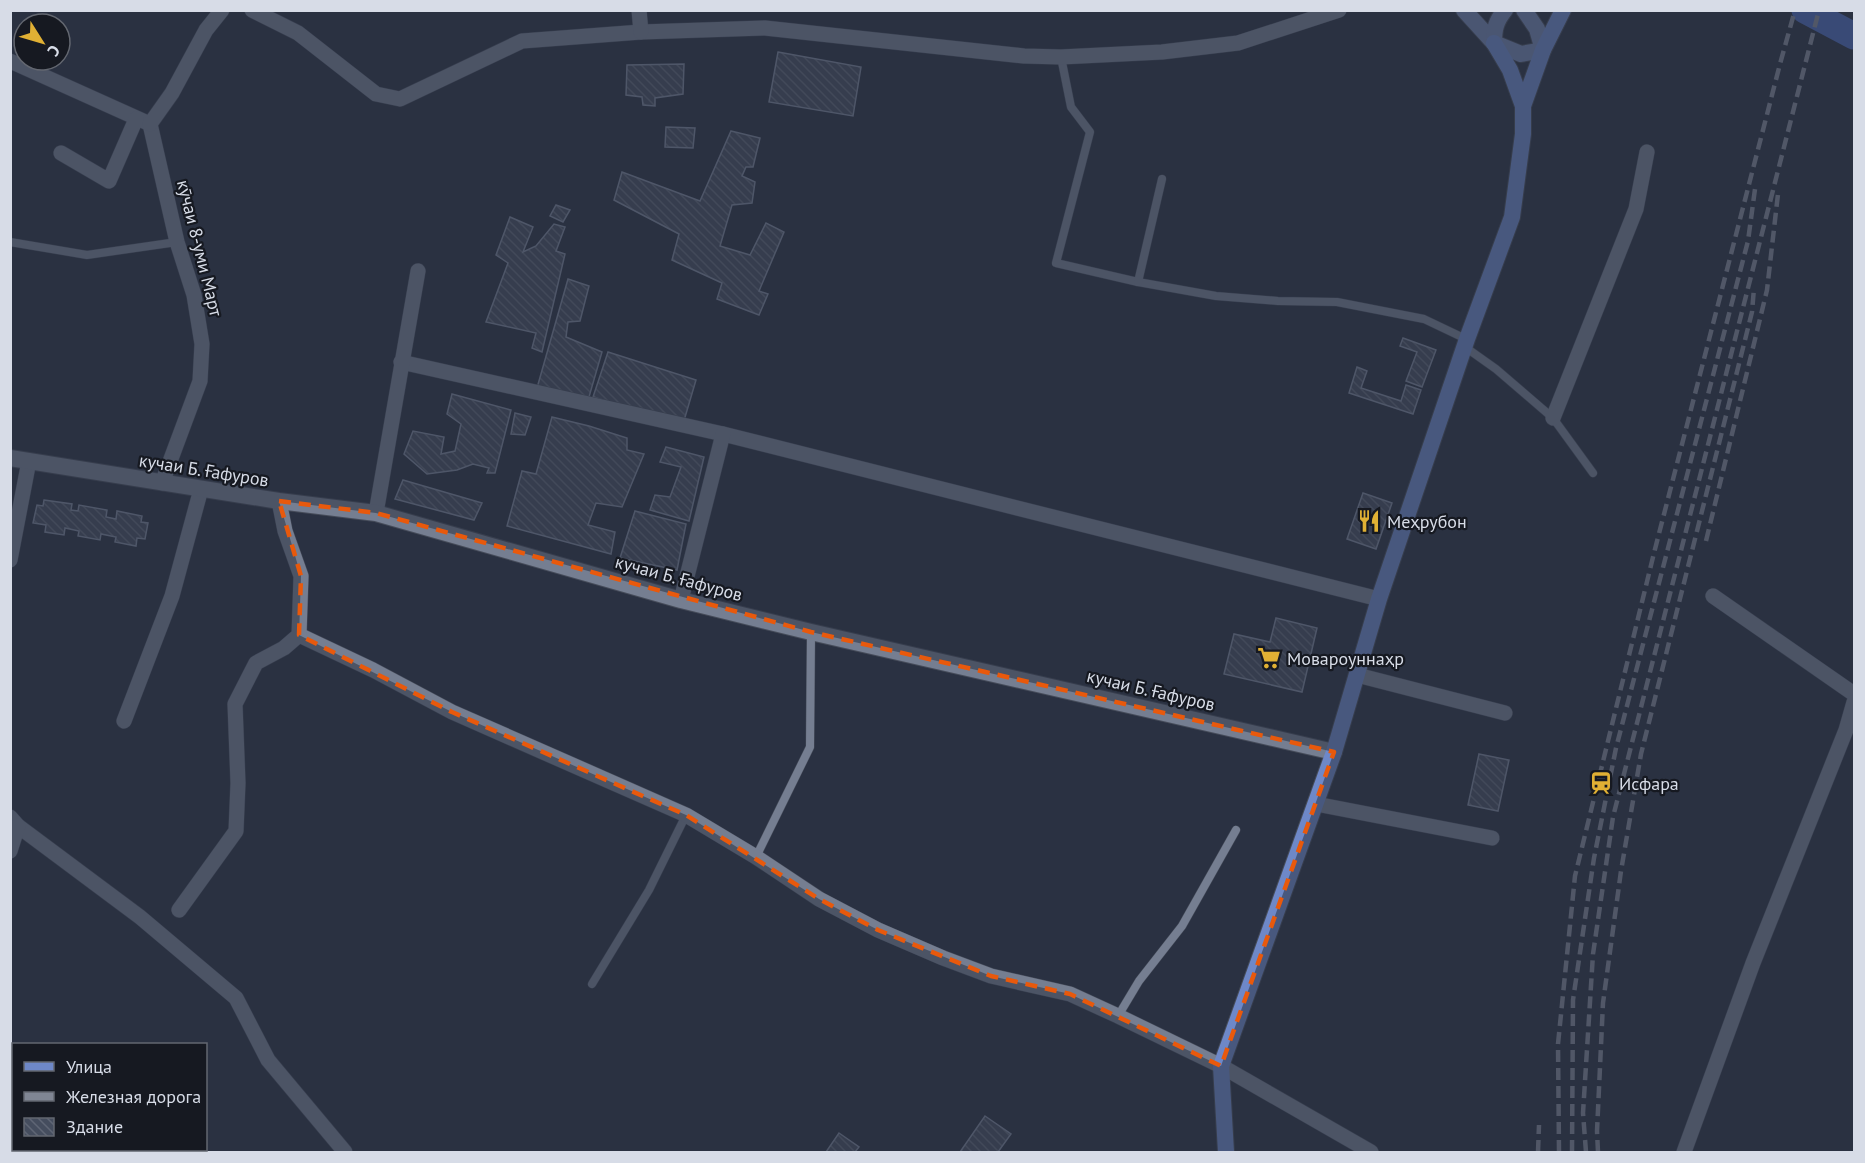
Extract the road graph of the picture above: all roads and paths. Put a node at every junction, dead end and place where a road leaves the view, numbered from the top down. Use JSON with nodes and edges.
{"nodes":[{"id":1,"x":222,"y":10,"type":"edge"},
{"id":2,"x":252,"y":10,"type":"edge"},
{"id":3,"x":639,"y":10,"type":"edge"},
{"id":4,"x":1340,"y":10,"type":"edge"},
{"id":5,"x":1464,"y":10,"type":"edge"},
{"id":6,"x":1504,"y":10,"type":"edge"},
{"id":7,"x":1524,"y":10,"type":"edge"},
{"id":8,"x":1563,"y":10,"type":"edge"},
{"id":9,"x":641,"y":32,"type":"junction"},
{"id":10,"x":1494,"y":43,"type":"junction"},
{"id":11,"x":1543,"y":50,"type":"junction"},
{"id":12,"x":1061,"y":57,"type":"junction"},
{"id":13,"x":10,"y":60,"type":"edge"},
{"id":14,"x":1523,"y":106,"type":"junction"},
{"id":15,"x":143,"y":122,"type":"junction"},
{"id":16,"x":1647,"y":152,"type":"dead end"},
{"id":17,"x":61,"y":153,"type":"dead end"},
{"id":18,"x":1162,"y":179,"type":"dead end"},
{"id":19,"x":10,"y":242,"type":"edge"},
{"id":20,"x":177,"y":242,"type":"junction"},
{"id":21,"x":418,"y":271,"type":"dead end"},
{"id":22,"x":1138,"y":282,"type":"junction"},
{"id":23,"x":1466,"y":343,"type":"junction"},
{"id":24,"x":401,"y":362,"type":"junction"},
{"id":25,"x":1553,"y":418,"type":"junction"},
{"id":26,"x":723,"y":434,"type":"junction"},
{"id":27,"x":10,"y":458,"type":"edge"},
{"id":28,"x":28,"y":460,"type":"junction"},
{"id":29,"x":1593,"y":473,"type":"dead end"},
{"id":30,"x":162,"y":483,"type":"junction"},
{"id":31,"x":201,"y":489,"type":"junction"},
{"id":32,"x":279,"y":501,"type":"junction"},
{"id":33,"x":376,"y":513,"type":"junction"},
{"id":34,"x":10,"y":560,"type":"edge"},
{"id":35,"x":1713,"y":596,"type":"dead end"},
{"id":36,"x":1379,"y":599,"type":"junction"},
{"id":37,"x":681,"y":600,"type":"junction"},
{"id":38,"x":811,"y":632,"type":"junction"},
{"id":39,"x":299,"y":635,"type":"junction"},
{"id":40,"x":1357,"y":675,"type":"junction"},
{"id":41,"x":1854,"y":694,"type":"edge"},
{"id":42,"x":1854,"y":702,"type":"edge"},
{"id":43,"x":1505,"y":713,"type":"dead end"},
{"id":44,"x":124,"y":721,"type":"dead end"},
{"id":45,"x":1334,"y":752,"type":"junction"},
{"id":46,"x":1316,"y":804,"type":"junction"},
{"id":47,"x":686,"y":815,"type":"junction"},
{"id":48,"x":14,"y":821,"type":"edge"},
{"id":49,"x":1236,"y":830,"type":"dead end"},
{"id":50,"x":1492,"y":838,"type":"dead end"},
{"id":51,"x":10,"y":851,"type":"edge"},
{"id":52,"x":756,"y":857,"type":"junction"},
{"id":53,"x":179,"y":910,"type":"dead end"},
{"id":54,"x":592,"y":984,"type":"dead end"},
{"id":55,"x":1118,"y":1016,"type":"junction"},
{"id":56,"x":1221,"y":1066,"type":"junction"},
{"id":57,"x":345,"y":1152,"type":"edge"},
{"id":58,"x":1226,"y":1152,"type":"edge"},
{"id":59,"x":1371,"y":1152,"type":"edge"},
{"id":60,"x":1684,"y":1152,"type":"edge"}],
"edges":[{"from":1,"to":15,"type":"street"},
{"from":2,"to":9,"type":"street"},
{"from":3,"to":9,"type":"street"},
{"from":4,"to":12,"type":"street"},
{"from":5,"to":10,"type":"main road"},
{"from":6,"to":10,"type":"main road"},
{"from":7,"to":11,"type":"main road"},
{"from":8,"to":11,"type":"main road"},
{"from":9,"to":12,"type":"street"},
{"from":10,"to":11,"type":"main road"},
{"from":10,"to":14,"type":"main road"},
{"from":11,"to":14,"type":"main road"},
{"from":12,"to":22,"type":"lane"},
{"from":13,"to":15,"type":"street"},
{"from":14,"to":23,"type":"main road"},
{"from":15,"to":17,"type":"street"},
{"from":15,"to":20,"type":"street","name":"кӯчаи 8-уми Март"},
{"from":16,"to":25,"type":"street"},
{"from":18,"to":22,"type":"lane"},
{"from":19,"to":20,"type":"lane"},
{"from":20,"to":30,"type":"street","name":"кӯчаи 8-уми Март"},
{"from":21,"to":24,"type":"street"},
{"from":22,"to":23,"type":"lane"},
{"from":23,"to":25,"type":"lane"},
{"from":23,"to":36,"type":"main road"},
{"from":24,"to":26,"type":"street"},
{"from":24,"to":33,"type":"street"},
{"from":25,"to":29,"type":"lane"},
{"from":26,"to":36,"type":"street"},
{"from":26,"to":37,"type":"street"},
{"from":27,"to":28,"type":"street","name":"кучаи Б. Ғафуров"},
{"from":28,"to":30,"type":"street","name":"кучаи Б. Ғафуров"},
{"from":28,"to":34,"type":"street"},
{"from":30,"to":31,"type":"street","name":"кучаи Б. Ғафуров"},
{"from":31,"to":32,"type":"street","name":"кучаи Б. Ғафуров"},
{"from":31,"to":44,"type":"street"},
{"from":32,"to":33,"type":"street","name":"кучаи Б. Ғафуров"},
{"from":32,"to":39,"type":"street"},
{"from":33,"to":37,"type":"street","name":"кучаи Б. Ғафуров"},
{"from":35,"to":41,"type":"street"},
{"from":36,"to":40,"type":"main road"},
{"from":37,"to":38,"type":"street","name":"кучаи Б. Ғафуров"},
{"from":38,"to":45,"type":"street","name":"кучаи Б. Ғафуров"},
{"from":38,"to":52,"type":"lane"},
{"from":39,"to":47,"type":"street"},
{"from":39,"to":53,"type":"street"},
{"from":40,"to":43,"type":"street"},
{"from":40,"to":45,"type":"main road"},
{"from":42,"to":60,"type":"street"},
{"from":45,"to":46,"type":"main road"},
{"from":46,"to":50,"type":"street"},
{"from":46,"to":56,"type":"main road"},
{"from":47,"to":52,"type":"street"},
{"from":47,"to":54,"type":"lane"},
{"from":48,"to":51,"type":"street"},
{"from":48,"to":57,"type":"street"},
{"from":49,"to":55,"type":"lane"},
{"from":52,"to":55,"type":"street"},
{"from":55,"to":56,"type":"street"},
{"from":56,"to":58,"type":"main road"},
{"from":56,"to":59,"type":"street"}]}
